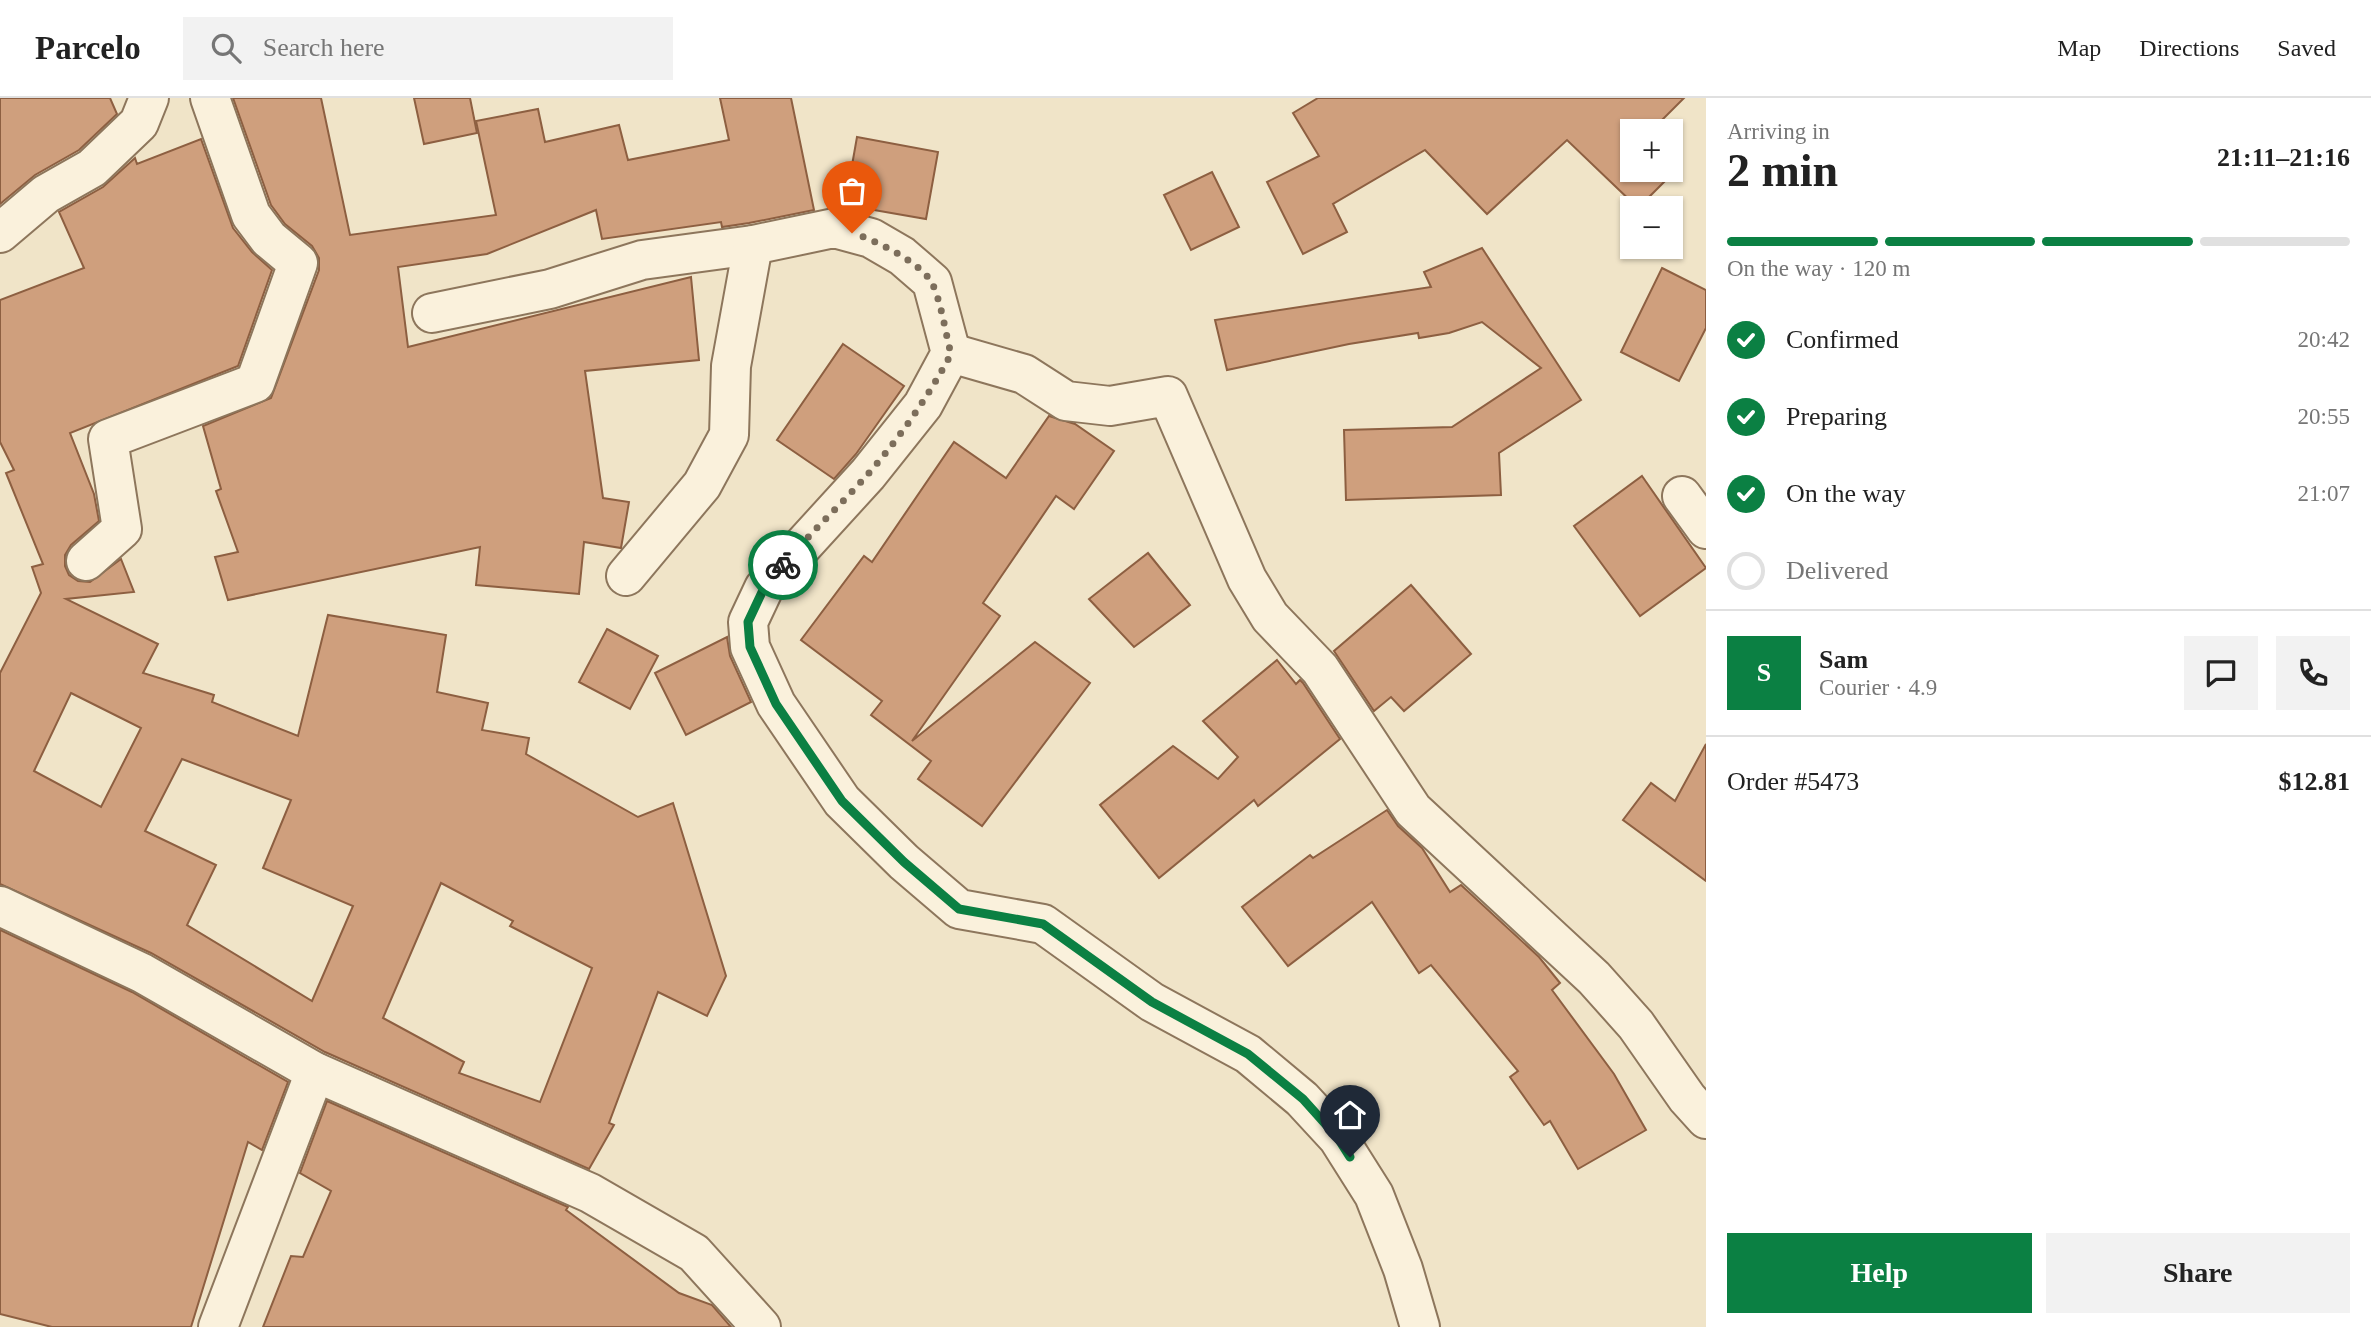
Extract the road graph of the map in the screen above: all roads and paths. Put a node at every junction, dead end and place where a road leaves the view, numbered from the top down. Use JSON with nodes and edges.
{"nodes":[{"id":1,"x":149,"y":98,"type":"edge"},
{"id":2,"x":209,"y":98,"type":"edge"},
{"id":3,"x":0,"y":233,"type":"edge"},
{"id":4,"x":753,"y":245,"type":"junction"},
{"id":5,"x":432,"y":313,"type":"dead end"},
{"id":6,"x":951,"y":354,"type":"junction"},
{"id":7,"x":1682,"y":496,"type":"dead end"},
{"id":8,"x":1706,"y":529,"type":"edge"},
{"id":9,"x":86,"y":561,"type":"dead end"},
{"id":10,"x":626,"y":576,"type":"dead end"},
{"id":11,"x":0,"y":906,"type":"edge"},
{"id":12,"x":315,"y":1072,"type":"junction"},
{"id":13,"x":1706,"y":1119,"type":"edge"},
{"id":14,"x":218,"y":1327,"type":"edge"},
{"id":15,"x":761,"y":1327,"type":"edge"},
{"id":16,"x":1420,"y":1327,"type":"edge"}],
"edges":[{"from":1,"to":3,"type":"street"},
{"from":2,"to":9,"type":"street"},
{"from":4,"to":5,"type":"street"},
{"from":4,"to":6,"type":"street"},
{"from":4,"to":10,"type":"street"},
{"from":6,"to":13,"type":"street"},
{"from":6,"to":16,"type":"street"},
{"from":7,"to":8,"type":"street"},
{"from":11,"to":12,"type":"street"},
{"from":12,"to":14,"type":"street"},
{"from":12,"to":15,"type":"street"}]}
